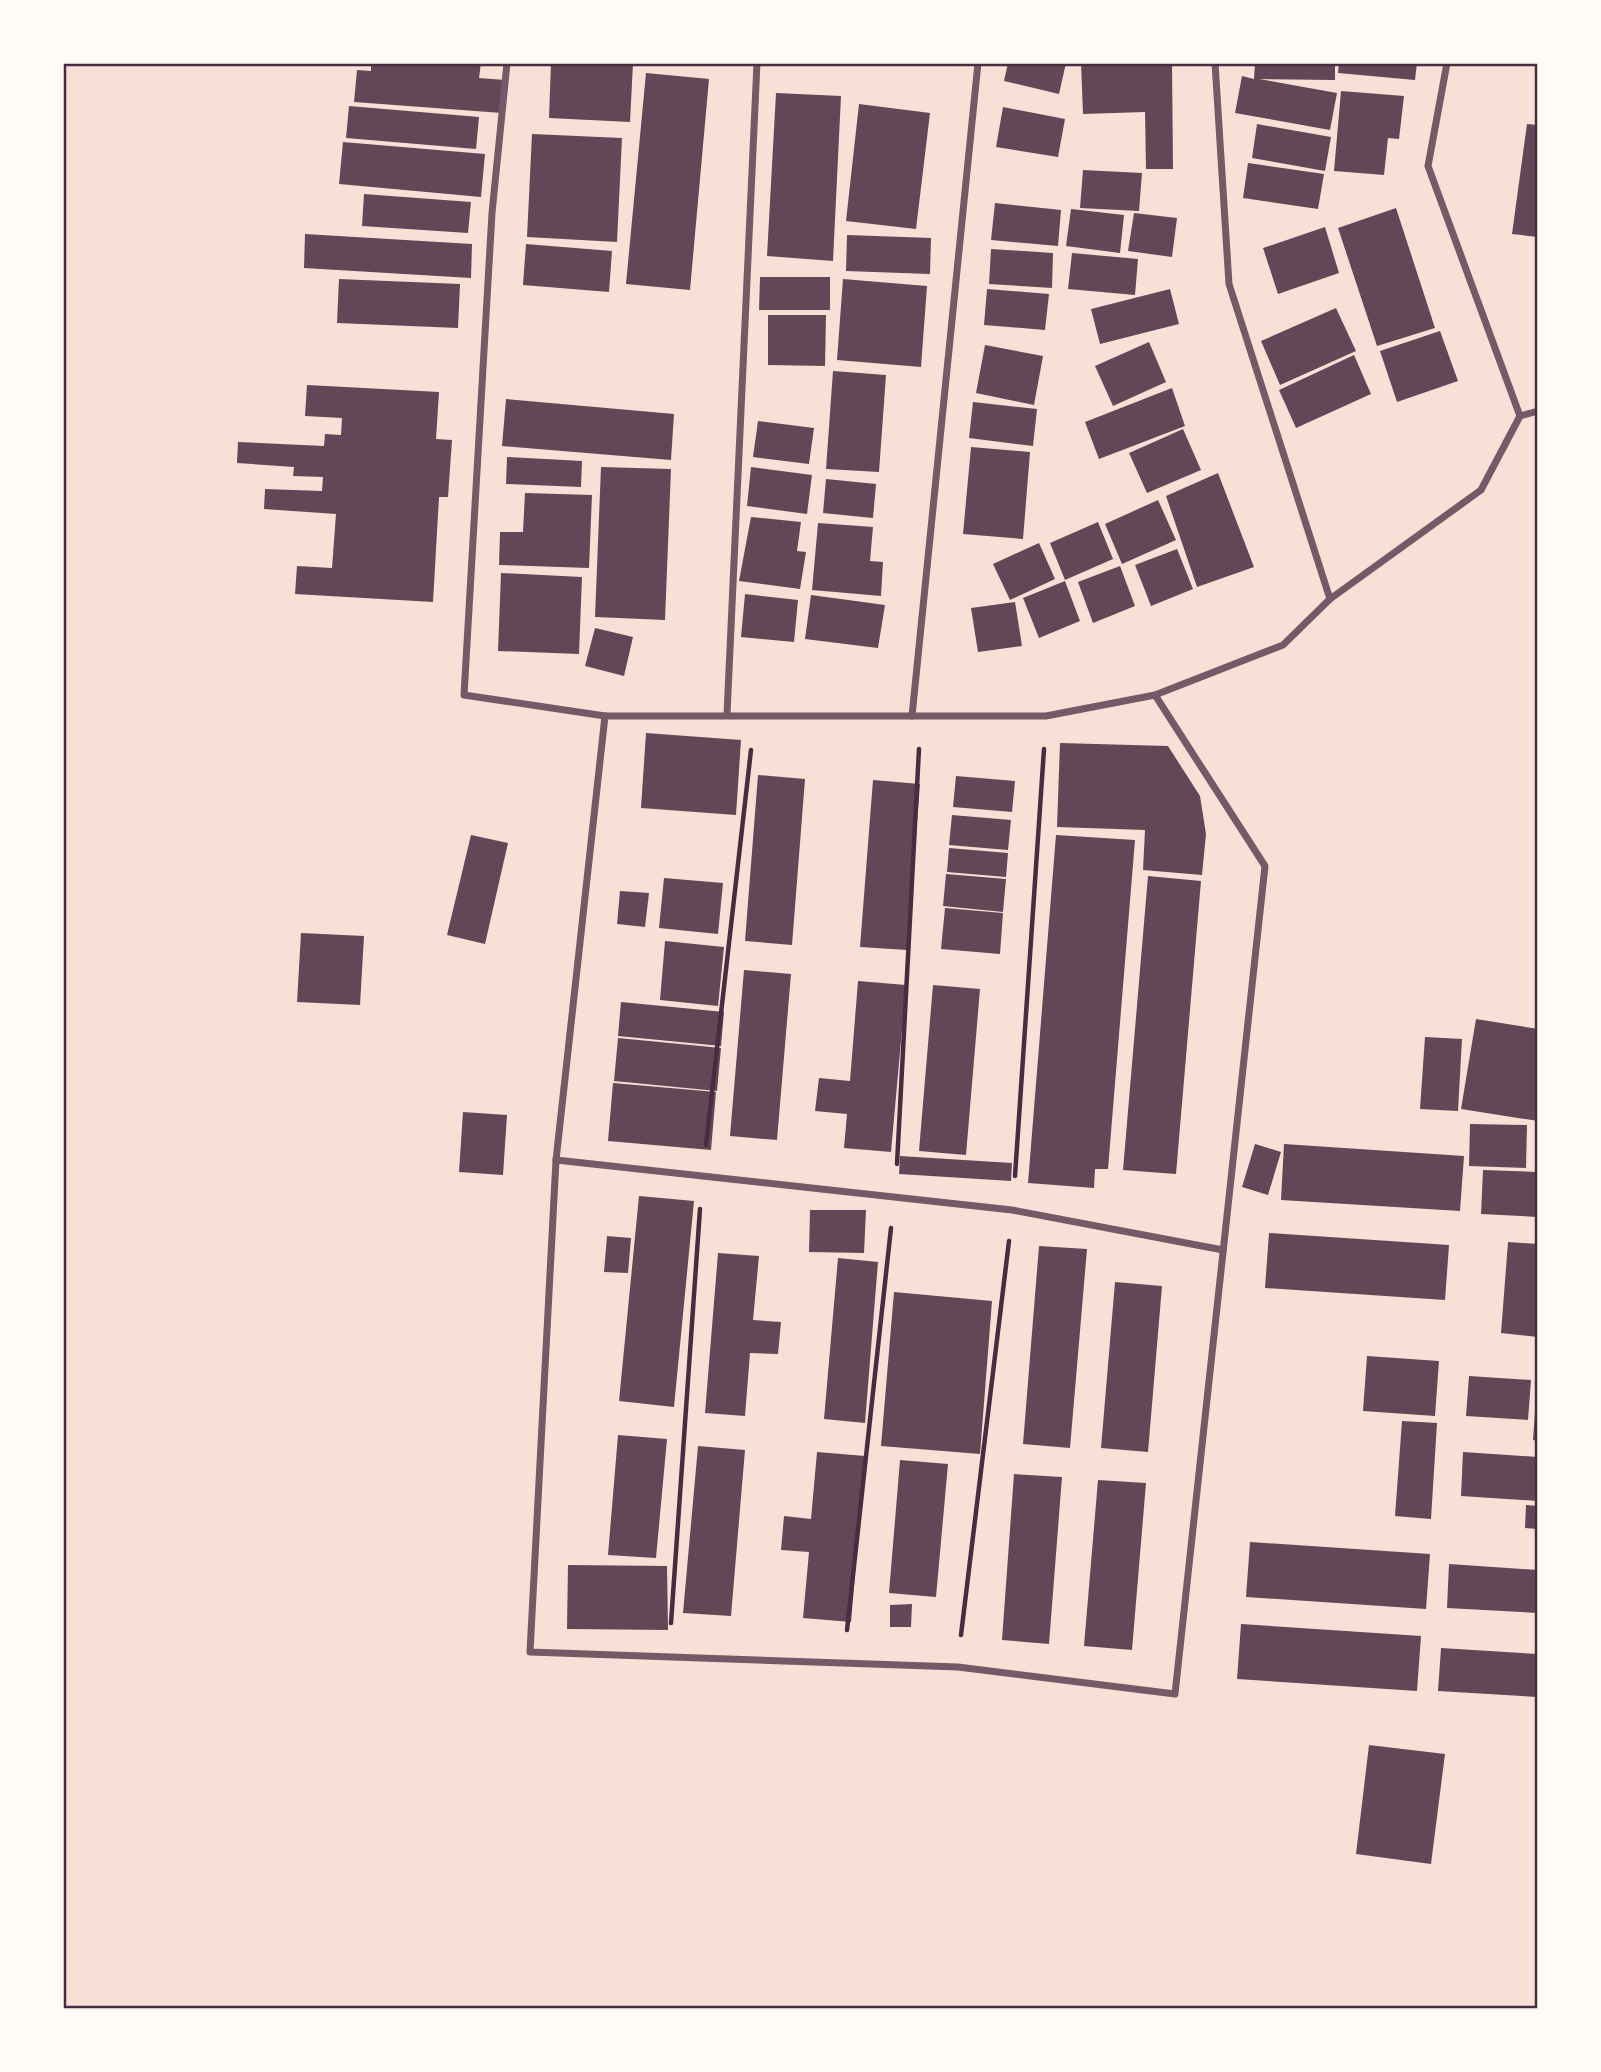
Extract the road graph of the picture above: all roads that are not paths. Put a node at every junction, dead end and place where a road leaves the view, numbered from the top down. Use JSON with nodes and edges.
{"nodes":[{"id":1,"x":507,"y":63,"type":"edge"},
{"id":2,"x":757,"y":63,"type":"edge"},
{"id":3,"x":978,"y":63,"type":"edge"},
{"id":4,"x":1215,"y":63,"type":"edge"},
{"id":5,"x":1447,"y":63,"type":"edge"},
{"id":6,"x":1538,"y":411,"type":"edge"},
{"id":7,"x":1520,"y":416,"type":"junction"},
{"id":8,"x":1330,"y":599,"type":"junction"},
{"id":9,"x":1155,"y":695,"type":"junction"},
{"id":10,"x":727,"y":714,"type":"junction"},
{"id":11,"x":605,"y":716,"type":"junction"},
{"id":12,"x":912,"y":716,"type":"junction"},
{"id":13,"x":556,"y":1160,"type":"junction"},
{"id":14,"x":1223,"y":1250,"type":"junction"}],
"edges":[{"from":1,"to":11,"type":"street"},
{"from":2,"to":10,"type":"street"},
{"from":3,"to":12,"type":"street"},
{"from":4,"to":8,"type":"street"},
{"from":5,"to":7,"type":"street"},
{"from":6,"to":7,"type":"street"},
{"from":7,"to":8,"type":"street"},
{"from":8,"to":9,"type":"street"},
{"from":9,"to":12,"type":"street"},
{"from":9,"to":14,"type":"street"},
{"from":10,"to":11,"type":"street"},
{"from":10,"to":12,"type":"street"},
{"from":11,"to":13,"type":"street"},
{"from":13,"to":14,"type":"street"},
{"from":13,"to":14,"type":"street"}]}
